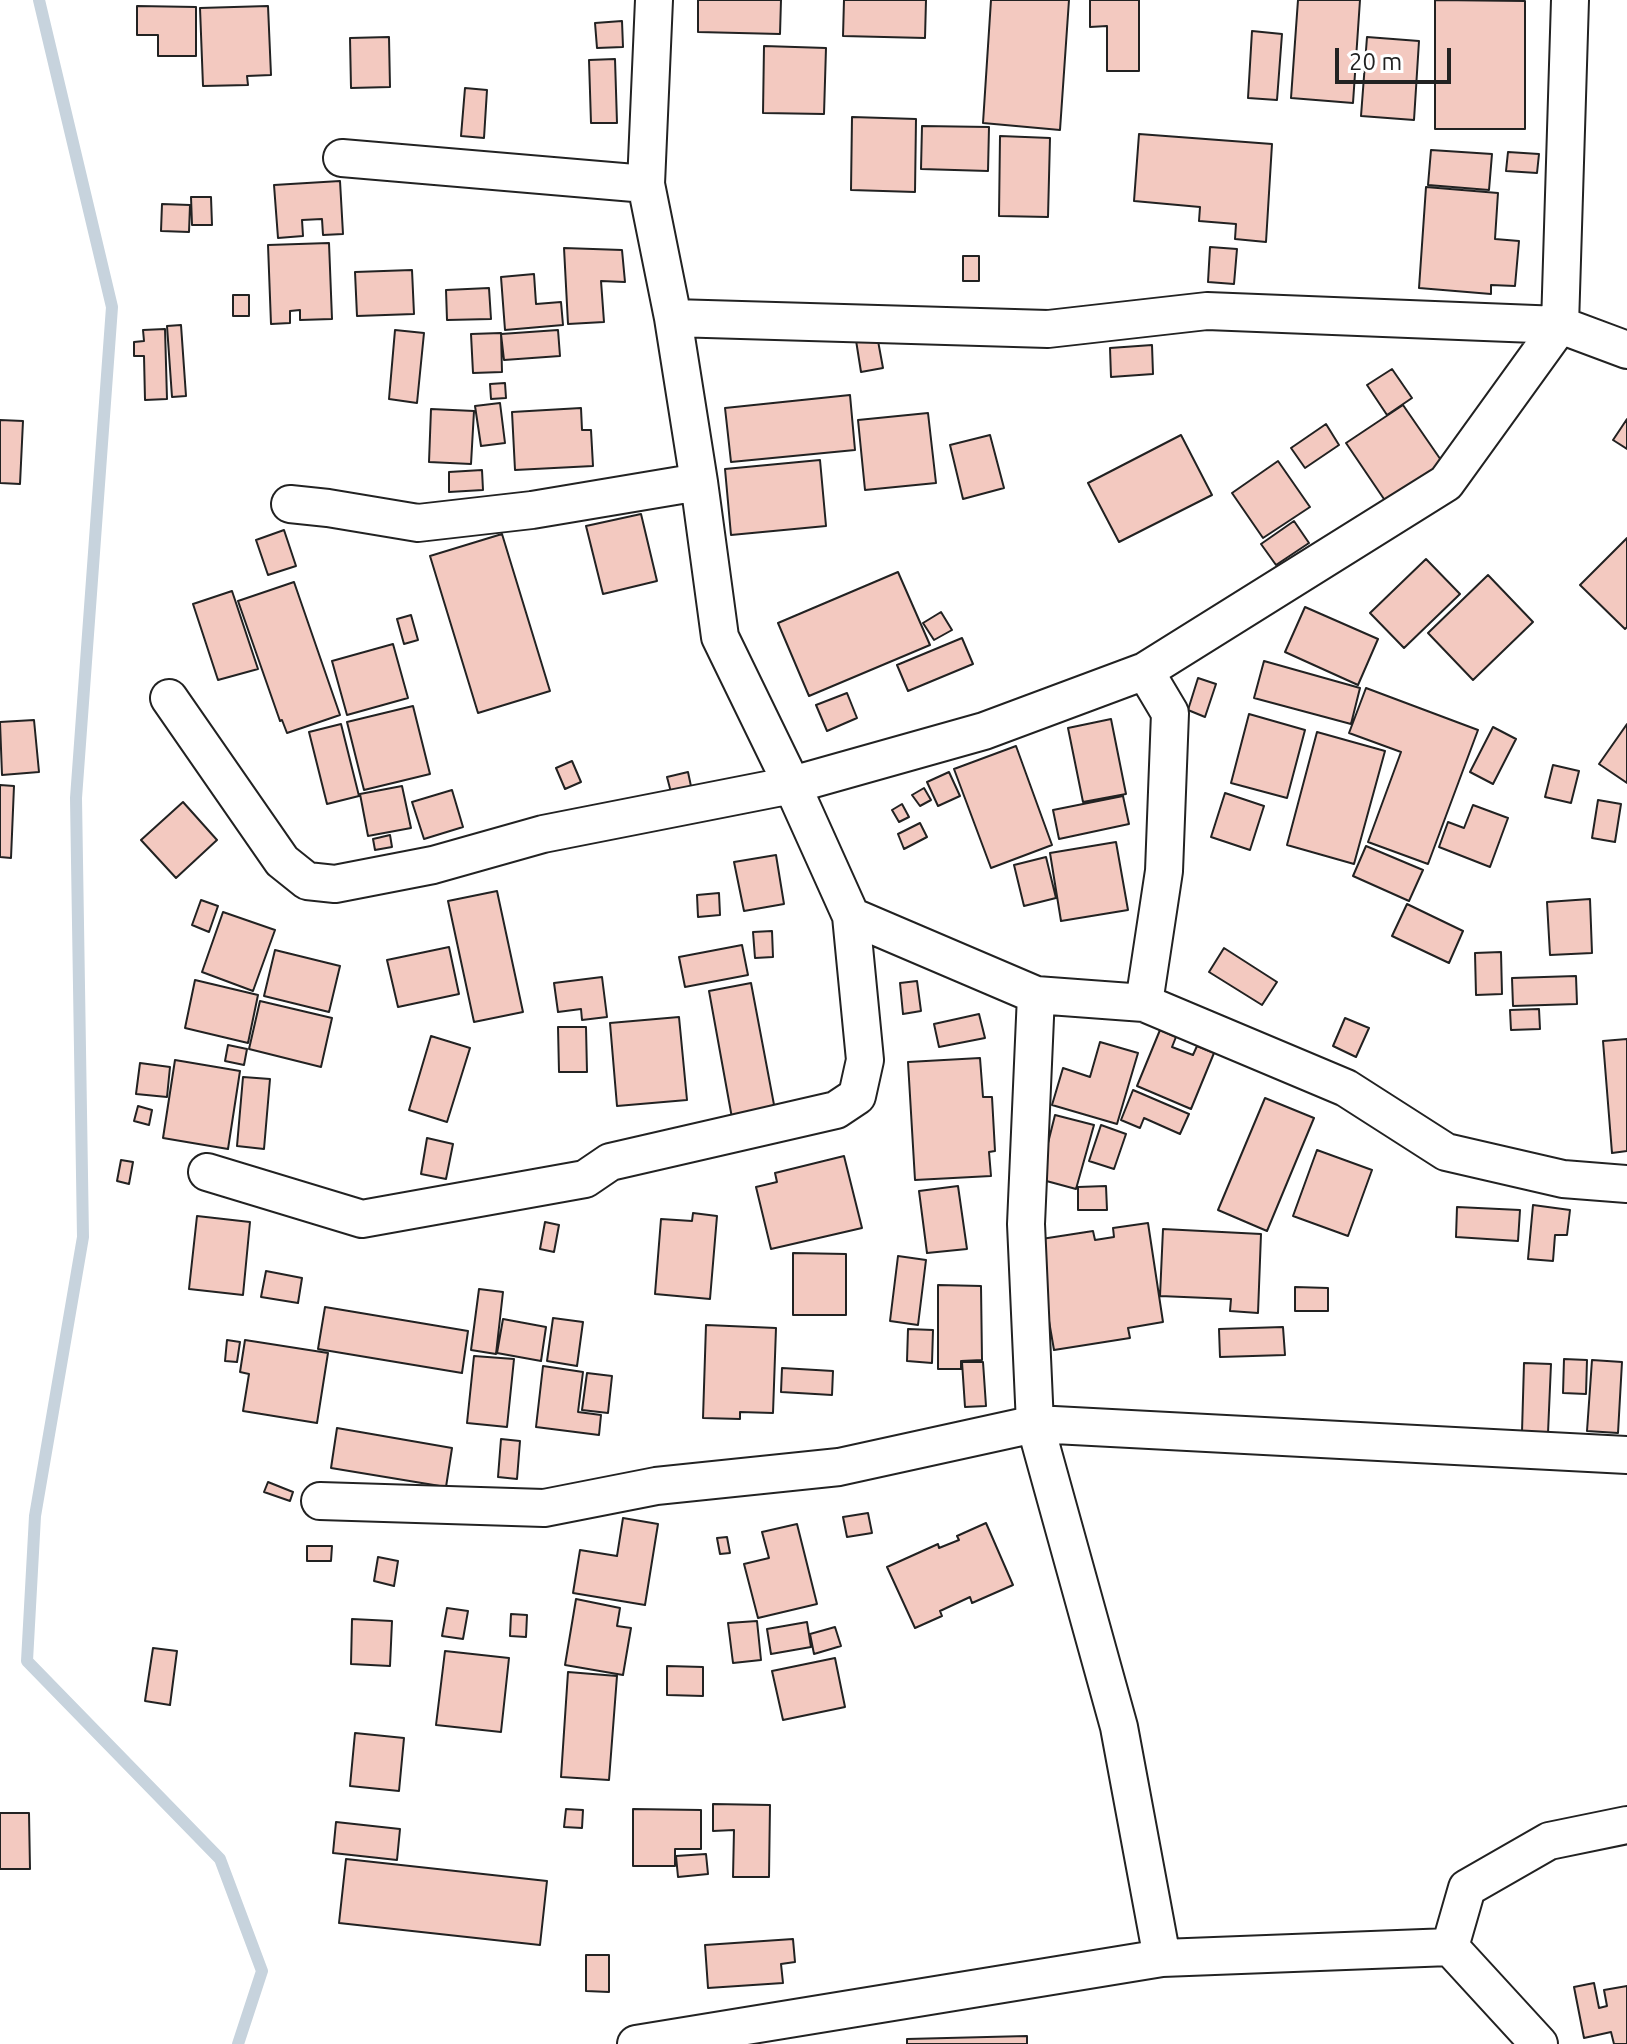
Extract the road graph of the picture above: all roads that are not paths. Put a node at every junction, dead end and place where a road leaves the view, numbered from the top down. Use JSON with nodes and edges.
{"nodes":[{"id":1,"x":654,"y":0,"type":"edge"},
{"id":2,"x":1570,"y":0,"type":"edge"},
{"id":3,"x":342,"y":158,"type":"dead end"},
{"id":4,"x":646,"y":184,"type":"junction"},
{"id":5,"x":673,"y":318,"type":"junction"},
{"id":6,"x":1560,"y":325,"type":"junction"},
{"id":7,"x":1627,"y":350,"type":"edge"},
{"id":8,"x":699,"y":482,"type":"junction"},
{"id":9,"x":290,"y":504,"type":"dead end"},
{"id":10,"x":1145,"y":671,"type":"junction"},
{"id":11,"x":169,"y":698,"type":"dead end"},
{"id":12,"x":792,"y":785,"type":"junction"},
{"id":13,"x":851,"y":916,"type":"junction"},
{"id":14,"x":1036,"y":995,"type":"junction"},
{"id":15,"x":1144,"y":1003,"type":"junction"},
{"id":16,"x":207,"y":1172,"type":"dead end"},
{"id":17,"x":1627,"y":1184,"type":"edge"},
{"id":18,"x":1035,"y":1424,"type":"junction"},
{"id":19,"x":1627,"y":1455,"type":"edge"},
{"id":20,"x":320,"y":1501,"type":"dead end"},
{"id":21,"x":1627,"y":1825,"type":"edge"},
{"id":22,"x":1450,"y":1947,"type":"junction"},
{"id":23,"x":1162,"y":1958,"type":"junction"},
{"id":24,"x":636,"y":2044,"type":"edge"},
{"id":25,"x":1539,"y":2044,"type":"edge"}],
"edges":[{"from":1,"to":4,"type":"street"},
{"from":2,"to":6,"type":"street"},
{"from":3,"to":4,"type":"street"},
{"from":4,"to":5,"type":"street"},
{"from":5,"to":6,"type":"street"},
{"from":5,"to":8,"type":"street"},
{"from":6,"to":7,"type":"street"},
{"from":6,"to":10,"type":"street"},
{"from":8,"to":9,"type":"street"},
{"from":8,"to":12,"type":"street"},
{"from":10,"to":12,"type":"street"},
{"from":10,"to":15,"type":"street"},
{"from":11,"to":12,"type":"street"},
{"from":12,"to":13,"type":"street"},
{"from":13,"to":14,"type":"street"},
{"from":13,"to":16,"type":"street"},
{"from":14,"to":15,"type":"street"},
{"from":14,"to":18,"type":"street"},
{"from":15,"to":17,"type":"street"},
{"from":18,"to":19,"type":"street"},
{"from":18,"to":20,"type":"street"},
{"from":18,"to":23,"type":"street"},
{"from":21,"to":22,"type":"street"},
{"from":22,"to":23,"type":"street"},
{"from":22,"to":25,"type":"street"},
{"from":23,"to":24,"type":"street"}]}
